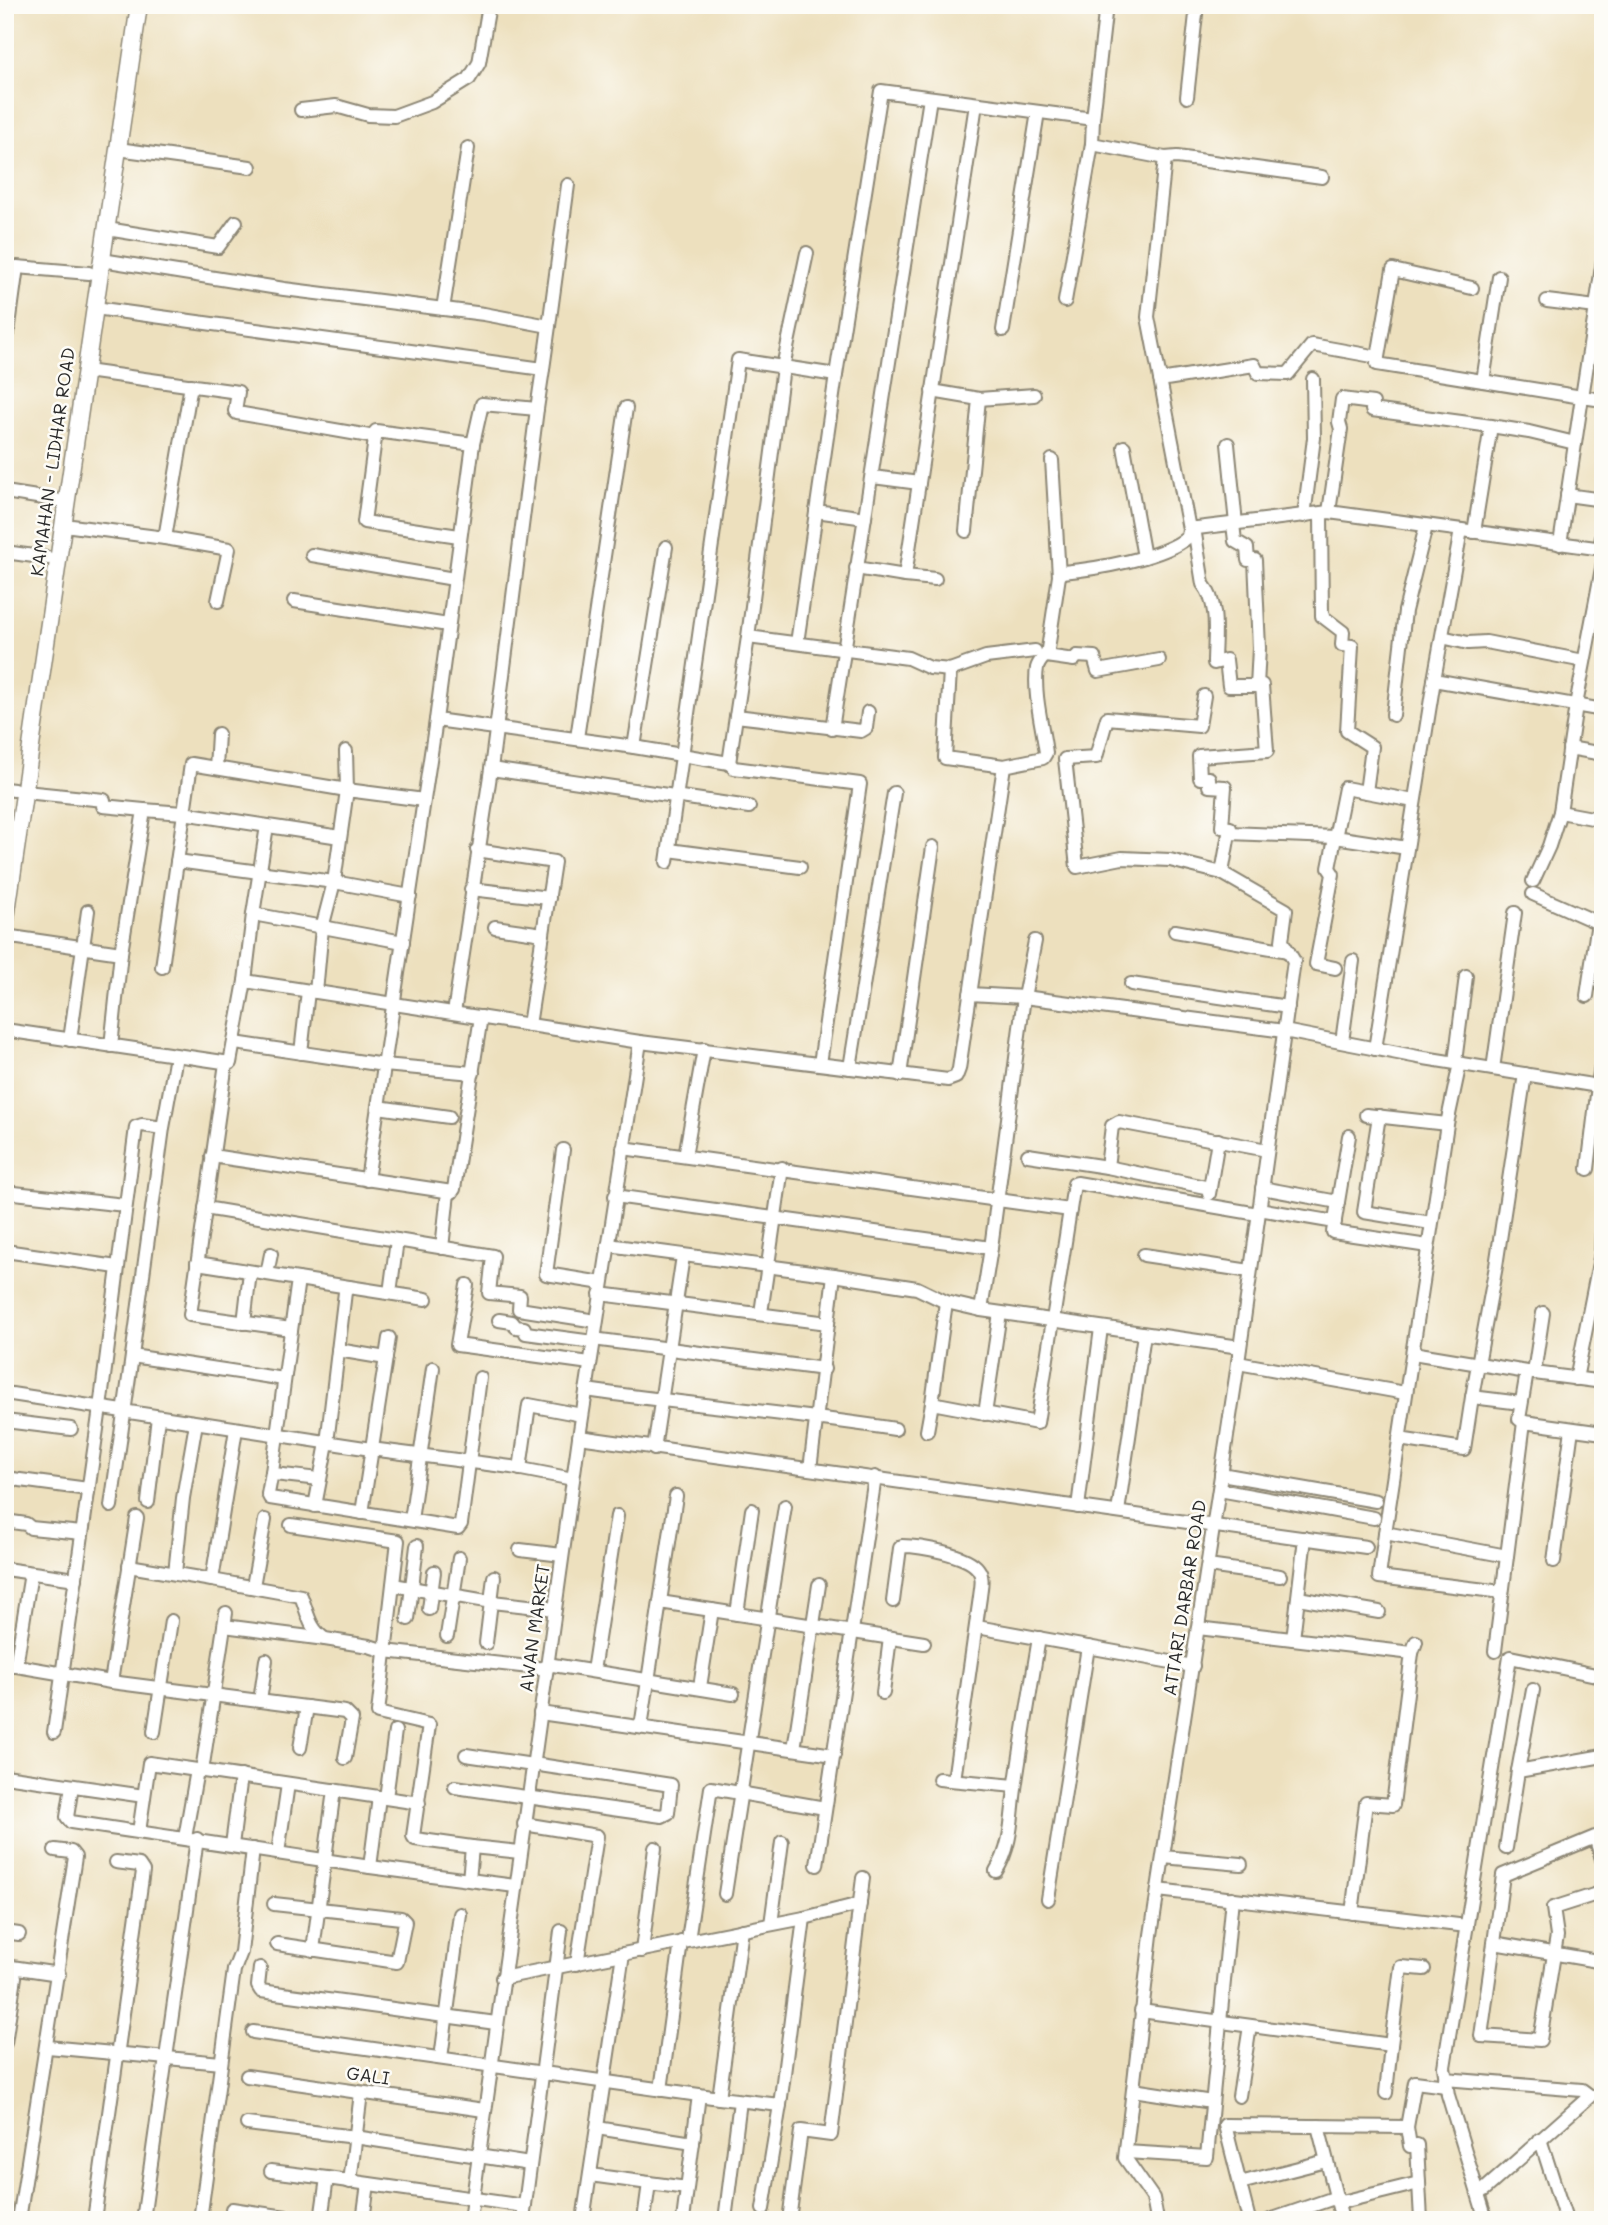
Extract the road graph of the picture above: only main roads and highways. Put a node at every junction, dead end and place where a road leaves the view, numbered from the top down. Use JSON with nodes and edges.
{"nodes":[{"id":1,"x":128,"y":5,"type":"edge"},
{"id":2,"x":139,"y":5,"type":"edge"},
{"id":3,"x":15,"y":790,"type":"edge"},
{"id":4,"x":5,"y":849,"type":"edge"},
{"id":5,"x":5,"y":925,"type":"edge"}],
"edges":[{"from":1,"to":3,"type":"main road","name":"KAMAHAN - LIDHAR ROAD"},
{"from":2,"to":3,"type":"main road","name":"KAMAHAN - LIDHAR ROAD"},
{"from":3,"to":4,"type":"main road","name":"KAMAHAN - LIDHAR ROAD"},
{"from":3,"to":5,"type":"main road","name":"KAMAHAN - LIDHAR ROAD"}]}
